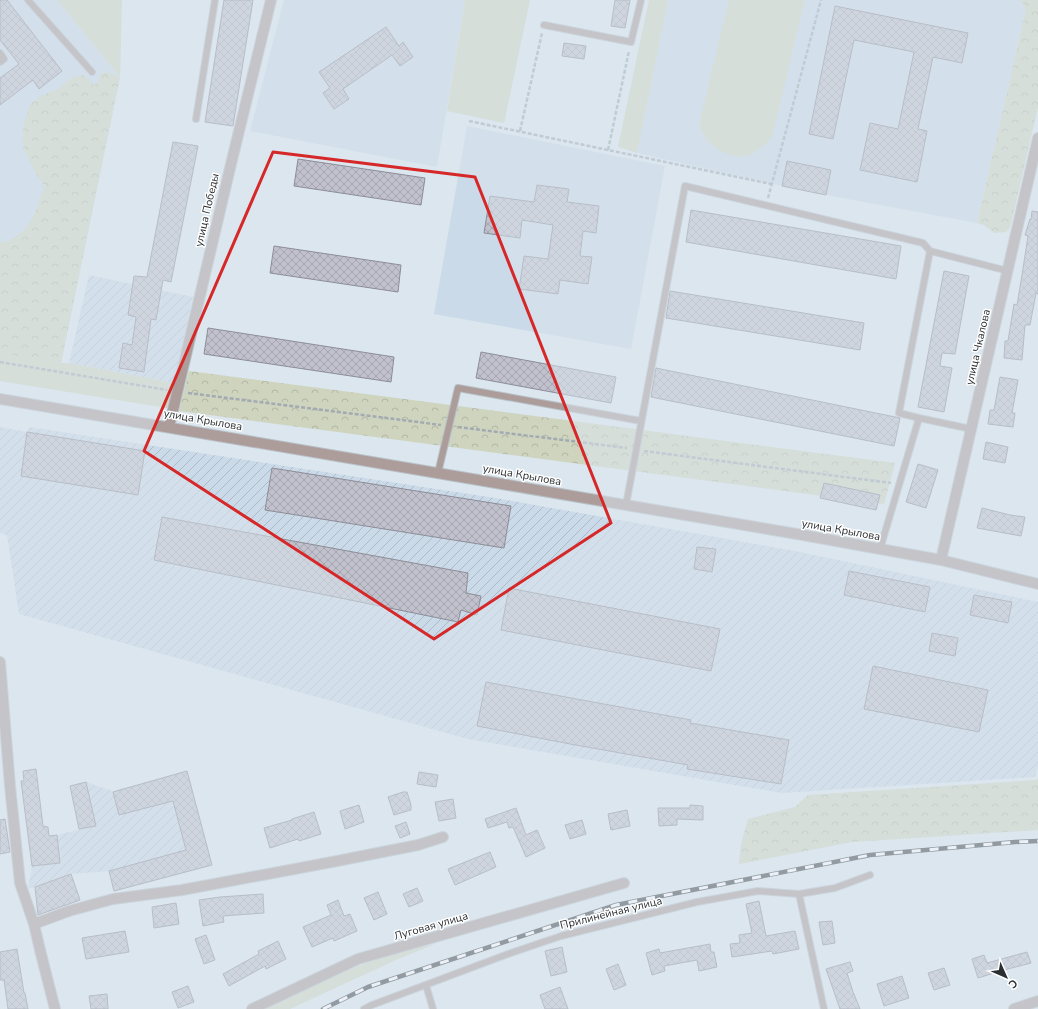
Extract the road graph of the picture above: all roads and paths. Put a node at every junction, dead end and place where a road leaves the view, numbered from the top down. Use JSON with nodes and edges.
{"nodes":[{"id":1,"x":28,"y":0,"type":"edge"},
{"id":2,"x":215,"y":0,"type":"edge"},
{"id":3,"x":271,"y":0,"type":"edge"},
{"id":4,"x":641,"y":0,"type":"edge"},
{"id":5,"x":821,"y":0,"type":"edge"},
{"id":6,"x":544,"y":25,"type":"joint"},
{"id":7,"x":631,"y":42,"type":"junction"},
{"id":8,"x":0,"y":53,"type":"edge"},
{"id":9,"x":0,"y":62,"type":"edge"},
{"id":10,"x":92,"y":72,"type":"dead end"},
{"id":11,"x":196,"y":119,"type":"dead end"},
{"id":12,"x":469,"y":121,"type":"dead end"},
{"id":13,"x":520,"y":132,"type":"junction"},
{"id":14,"x":1038,"y":138,"type":"edge"},
{"id":15,"x":608,"y":150,"type":"junction"},
{"id":16,"x":772,"y":184,"type":"junction"},
{"id":17,"x":766,"y":205,"type":"junction"},
{"id":18,"x":930,"y":251,"type":"junction"},
{"id":19,"x":1008,"y":271,"type":"junction"},
{"id":20,"x":0,"y":362,"type":"edge"},
{"id":21,"x":177,"y":392,"type":"junction"},
{"id":22,"x":0,"y":399,"type":"edge"},
{"id":23,"x":919,"y":418,"type":"junction"},
{"id":24,"x":641,"y":421,"type":"junction"},
{"id":25,"x":449,"y":426,"type":"junction"},
{"id":26,"x":169,"y":427,"type":"junction"},
{"id":27,"x":971,"y":429,"type":"junction"},
{"id":28,"x":636,"y":450,"type":"junction"},
{"id":29,"x":438,"y":473,"type":"junction"},
{"id":30,"x":899,"y":484,"type":"junction"},
{"id":31,"x":626,"y":504,"type":"junction"},
{"id":32,"x":880,"y":549,"type":"junction"},
{"id":33,"x":941,"y":560,"type":"junction"},
{"id":34,"x":1038,"y":584,"type":"edge"},
{"id":35,"x":0,"y":662,"type":"edge"},
{"id":36,"x":443,"y":837,"type":"dead end"},
{"id":37,"x":870,"y":875,"type":"dead end"},
{"id":38,"x":624,"y":883,"type":"dead end"},
{"id":39,"x":799,"y":894,"type":"junction"},
{"id":40,"x":34,"y":924,"type":"junction"},
{"id":41,"x":426,"y":985,"type":"junction"},
{"id":42,"x":1038,"y":1000,"type":"edge"},
{"id":43,"x":56,"y":1009,"type":"edge"},
{"id":44,"x":252,"y":1009,"type":"edge"},
{"id":45,"x":364,"y":1009,"type":"edge"},
{"id":46,"x":433,"y":1009,"type":"edge"},
{"id":47,"x":824,"y":1009,"type":"edge"},
{"id":48,"x":1014,"y":1009,"type":"edge"}],
"edges":[{"from":1,"to":10,"type":"lane"},
{"from":2,"to":11,"type":"lane"},
{"from":3,"to":21,"type":"street","name":"улица Победы"},
{"from":4,"to":7,"type":"lane"},
{"from":5,"to":16,"type":"path"},
{"from":6,"to":7,"type":"lane"},
{"from":6,"to":13,"type":"path"},
{"from":7,"to":15,"type":"path"},
{"from":8,"to":9,"type":"lane"},
{"from":12,"to":13,"type":"path"},
{"from":13,"to":15,"type":"path"},
{"from":14,"to":19,"type":"street","name":"улица Чкалова"},
{"from":15,"to":16,"type":"path"},
{"from":16,"to":17,"type":"path"},
{"from":17,"to":18,"type":"lane"},
{"from":17,"to":24,"type":"lane"},
{"from":18,"to":19,"type":"lane"},
{"from":18,"to":23,"type":"lane"},
{"from":19,"to":27,"type":"street","name":"улица Чкалова"},
{"from":20,"to":21,"type":"path"},
{"from":21,"to":25,"type":"path"},
{"from":21,"to":26,"type":"street","name":"улица Победы"},
{"from":22,"to":26,"type":"street","name":"улица Крылова"},
{"from":23,"to":27,"type":"lane"},
{"from":23,"to":30,"type":"lane"},
{"from":24,"to":25,"type":"lane"},
{"from":24,"to":28,"type":"lane"},
{"from":25,"to":28,"type":"path"},
{"from":25,"to":29,"type":"lane"},
{"from":26,"to":29,"type":"street","name":"улица Крылова"},
{"from":27,"to":33,"type":"street","name":"улица Чкалова"},
{"from":28,"to":30,"type":"path"},
{"from":28,"to":31,"type":"lane"},
{"from":29,"to":31,"type":"street","name":"улица Крылова"},
{"from":30,"to":32,"type":"lane"},
{"from":31,"to":32,"type":"street","name":"улица Крылова"},
{"from":32,"to":33,"type":"street","name":"улица Крылова"},
{"from":33,"to":34,"type":"street","name":"улица Крылова"},
{"from":35,"to":40,"type":"street"},
{"from":36,"to":40,"type":"street"},
{"from":37,"to":39,"type":"lane","name":"Прилинейная улица"},
{"from":38,"to":44,"type":"street","name":"Луговая улица"},
{"from":39,"to":41,"type":"lane","name":"Прилинейная улица"},
{"from":39,"to":47,"type":"lane"},
{"from":40,"to":43,"type":"street"},
{"from":41,"to":45,"type":"lane","name":"Прилинейная улица"},
{"from":41,"to":46,"type":"lane"},
{"from":42,"to":48,"type":"street"}]}
